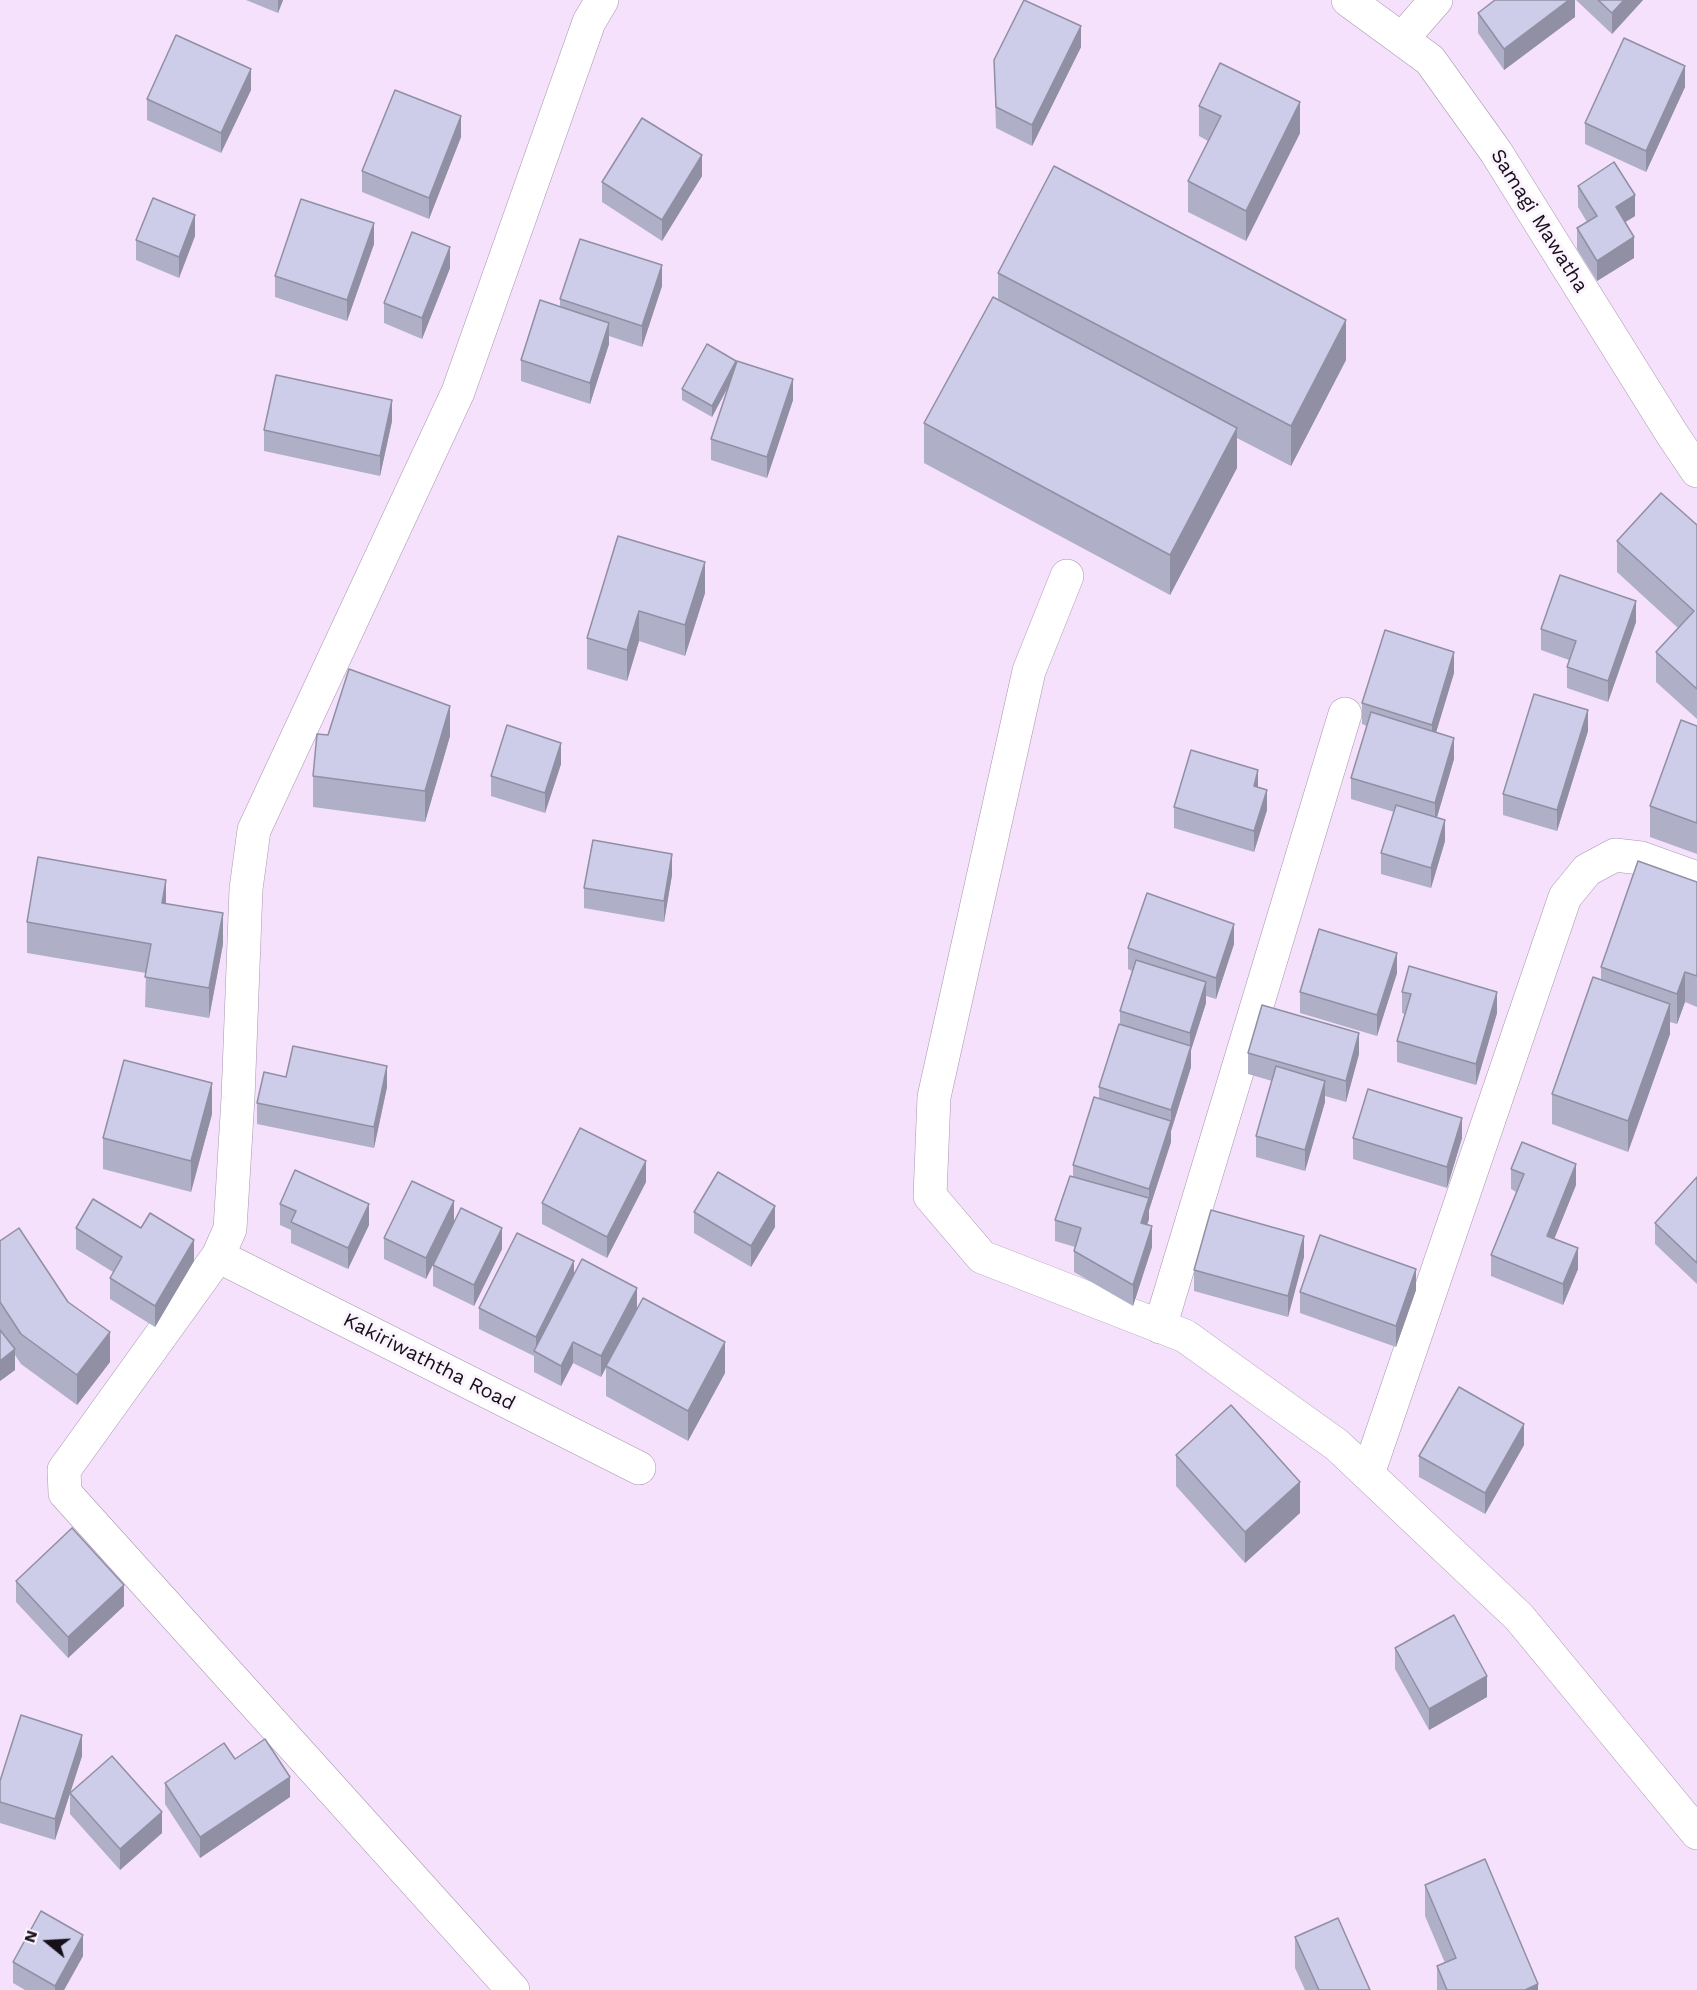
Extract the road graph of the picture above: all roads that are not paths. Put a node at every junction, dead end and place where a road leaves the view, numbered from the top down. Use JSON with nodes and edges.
{"nodes":[{"id":1,"x":602,"y":0,"type":"edge"},
{"id":2,"x":1348,"y":0,"type":"edge"},
{"id":3,"x":1436,"y":0,"type":"edge"},
{"id":4,"x":1402,"y":39,"type":"junction"},
{"id":5,"x":1697,"y":471,"type":"edge"},
{"id":6,"x":1067,"y":576,"type":"dead end"},
{"id":7,"x":1345,"y":714,"type":"dead end"},
{"id":8,"x":1697,"y":878,"type":"edge"},
{"id":9,"x":218,"y":1256,"type":"junction"},
{"id":10,"x":1160,"y":1327,"type":"junction"},
{"id":11,"x":639,"y":1468,"type":"dead end"},
{"id":12,"x":1368,"y":1474,"type":"junction"},
{"id":13,"x":1697,"y":1833,"type":"edge"},
{"id":14,"x":513,"y":1990,"type":"edge"}],
"edges":[{"from":1,"to":9,"type":"street"},
{"from":2,"to":4,"type":"street","name":"Samagi Mawatha"},
{"from":3,"to":4,"type":"street"},
{"from":4,"to":5,"type":"street","name":"Samagi Mawatha"},
{"from":6,"to":10,"type":"street"},
{"from":7,"to":10,"type":"street"},
{"from":8,"to":12,"type":"street"},
{"from":9,"to":11,"type":"street","name":"Kakiriwaththa Road"},
{"from":9,"to":14,"type":"street"},
{"from":10,"to":12,"type":"street"},
{"from":12,"to":13,"type":"street"}]}
